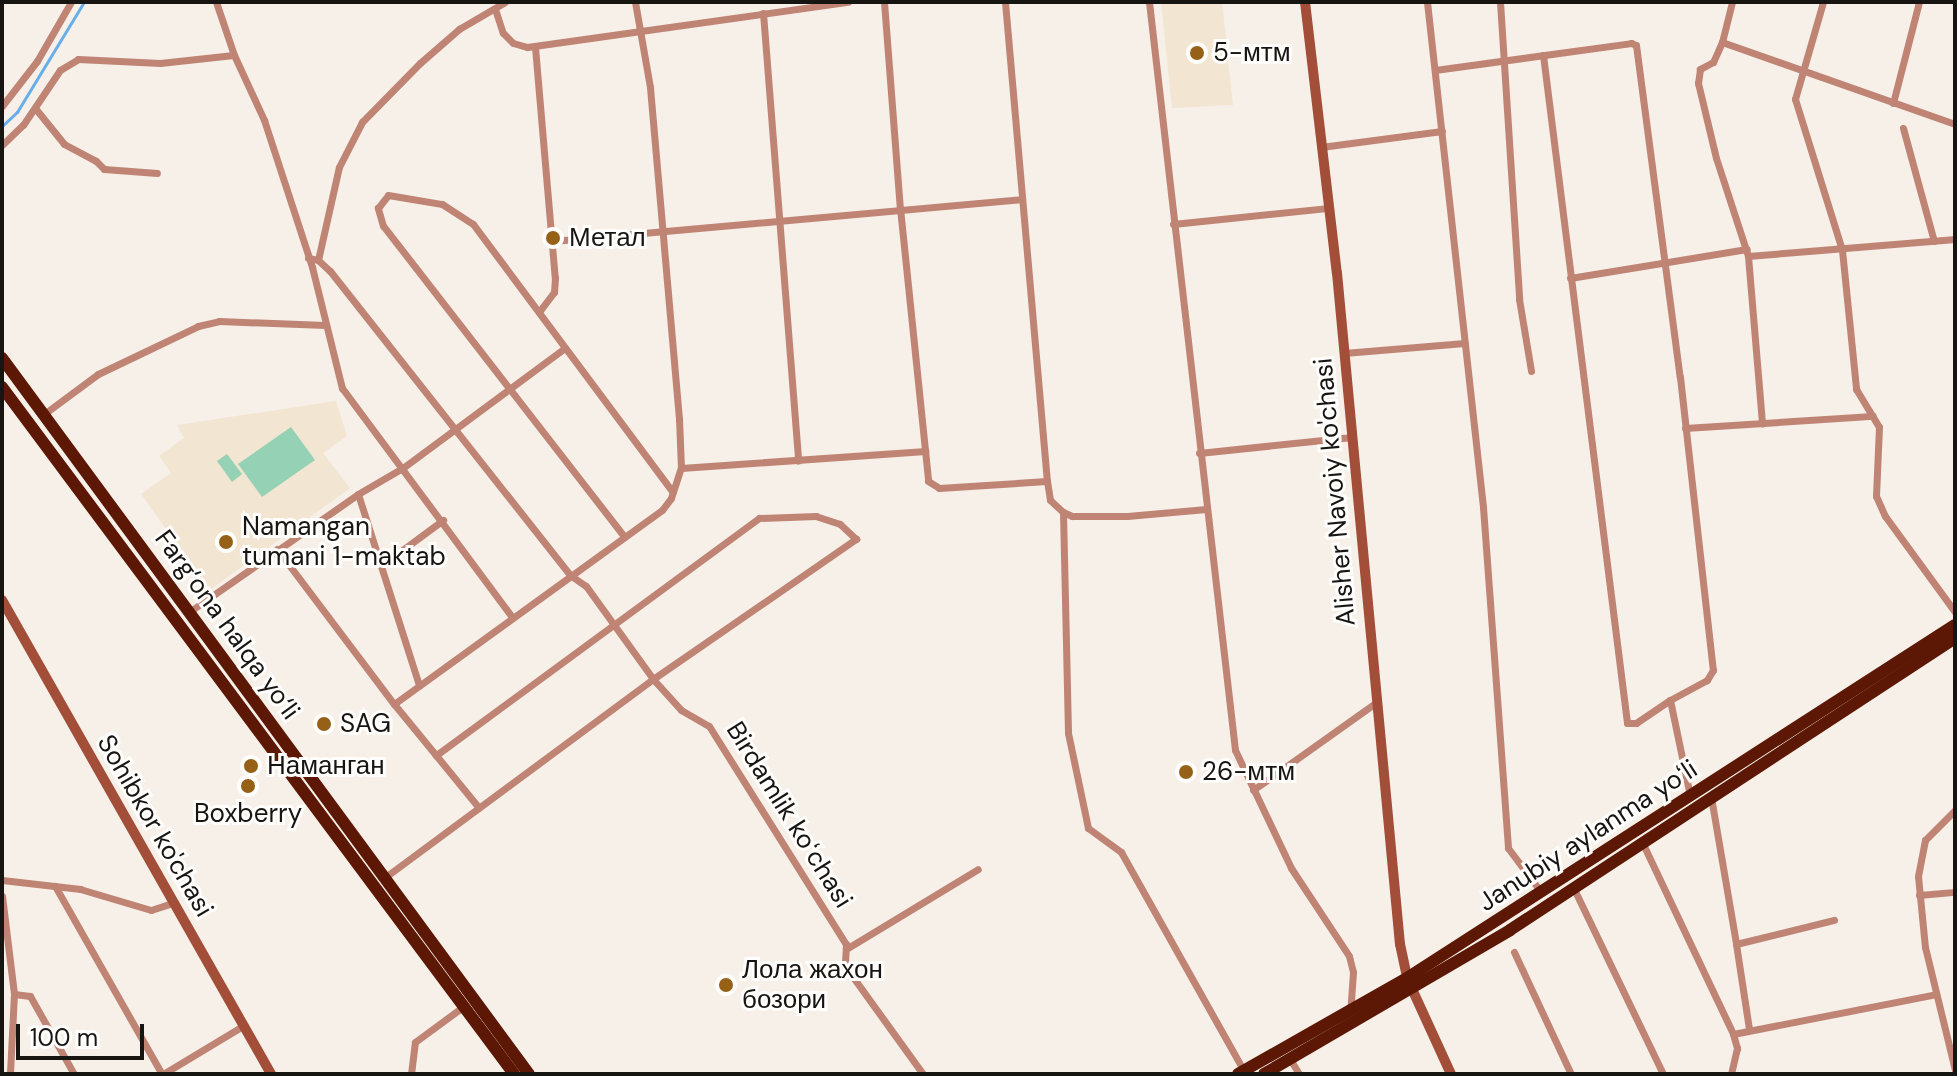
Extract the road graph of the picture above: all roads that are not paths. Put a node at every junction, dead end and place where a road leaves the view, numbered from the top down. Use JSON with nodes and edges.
{"nodes":[{"id":1,"x":71,"y":2,"type":"edge"},
{"id":2,"x":216,"y":2,"type":"edge"},
{"id":3,"x":505,"y":2,"type":"edge"},
{"id":4,"x":635,"y":2,"type":"edge"},
{"id":5,"x":848,"y":2,"type":"edge"},
{"id":6,"x":884,"y":2,"type":"edge"},
{"id":7,"x":1005,"y":2,"type":"edge"},
{"id":8,"x":1149,"y":2,"type":"edge"},
{"id":9,"x":1305,"y":2,"type":"edge"},
{"id":10,"x":1427,"y":2,"type":"edge"},
{"id":11,"x":1500,"y":2,"type":"edge"},
{"id":12,"x":1732,"y":2,"type":"edge"},
{"id":13,"x":1823,"y":2,"type":"edge"},
{"id":14,"x":1919,"y":2,"type":"edge"},
{"id":15,"x":495,"y":9,"type":"junction"},
{"id":16,"x":763,"y":13,"type":"junction"},
{"id":17,"x":642,"y":34,"type":"junction"},
{"id":18,"x":1722,"y":42,"type":"junction"},
{"id":19,"x":535,"y":47,"type":"junction"},
{"id":20,"x":234,"y":55,"type":"junction"},
{"id":21,"x":1543,"y":55,"type":"junction"},
{"id":22,"x":1504,"y":60,"type":"junction"},
{"id":23,"x":1435,"y":70,"type":"junction"},
{"id":24,"x":1805,"y":71,"type":"junction"},
{"id":25,"x":1893,"y":103,"type":"junction"},
{"id":26,"x":2,"y":106,"type":"edge"},
{"id":27,"x":35,"y":108,"type":"junction"},
{"id":28,"x":1955,"y":124,"type":"edge"},
{"id":29,"x":1903,"y":128,"type":"dead end"},
{"id":30,"x":1442,"y":131,"type":"junction"},
{"id":31,"x":2,"y":145,"type":"edge"},
{"id":32,"x":1321,"y":147,"type":"junction"},
{"id":33,"x":157,"y":173,"type":"dead end"},
{"id":34,"x":1022,"y":199,"type":"junction"},
{"id":35,"x":900,"y":208,"type":"junction"},
{"id":36,"x":1329,"y":208,"type":"junction"},
{"id":37,"x":782,"y":219,"type":"junction"},
{"id":38,"x":1173,"y":224,"type":"junction"},
{"id":39,"x":661,"y":230,"type":"junction"},
{"id":40,"x":1955,"y":239,"type":"edge"},
{"id":41,"x":553,"y":241,"type":"junction"},
{"id":42,"x":1934,"y":241,"type":"junction"},
{"id":43,"x":1842,"y":250,"type":"junction"},
{"id":44,"x":1748,"y":252,"type":"junction"},
{"id":45,"x":308,"y":258,"type":"junction"},
{"id":46,"x":318,"y":260,"type":"junction"},
{"id":47,"x":1665,"y":263,"type":"junction"},
{"id":48,"x":1570,"y":278,"type":"junction"},
{"id":49,"x":539,"y":312,"type":"junction"},
{"id":50,"x":325,"y":325,"type":"junction"},
{"id":51,"x":1465,"y":343,"type":"junction"},
{"id":52,"x":565,"y":348,"type":"junction"},
{"id":53,"x":1344,"y":353,"type":"junction"},
{"id":54,"x":2,"y":358,"type":"edge"},
{"id":55,"x":1531,"y":371,"type":"dead end"},
{"id":56,"x":2,"y":387,"type":"edge"},
{"id":57,"x":510,"y":388,"type":"junction"},
{"id":58,"x":44,"y":414,"type":"junction"},
{"id":59,"x":1873,"y":416,"type":"junction"},
{"id":60,"x":1762,"y":423,"type":"junction"},
{"id":61,"x":1685,"y":428,"type":"junction"},
{"id":62,"x":456,"y":429,"type":"junction"},
{"id":63,"x":1352,"y":437,"type":"junction"},
{"id":64,"x":925,"y":451,"type":"junction"},
{"id":65,"x":1199,"y":453,"type":"junction"},
{"id":66,"x":798,"y":461,"type":"junction"},
{"id":67,"x":404,"y":467,"type":"junction"},
{"id":68,"x":681,"y":468,"type":"junction"},
{"id":69,"x":1047,"y":481,"type":"junction"},
{"id":70,"x":673,"y":492,"type":"junction"},
{"id":71,"x":358,"y":494,"type":"junction"},
{"id":72,"x":1206,"y":509,"type":"junction"},
{"id":73,"x":1063,"y":512,"type":"junction"},
{"id":74,"x":443,"y":520,"type":"junction"},
{"id":75,"x":623,"y":535,"type":"junction"},
{"id":76,"x":277,"y":549,"type":"junction"},
{"id":77,"x":382,"y":565,"type":"junction"},
{"id":78,"x":570,"y":575,"type":"junction"},
{"id":79,"x":2,"y":600,"type":"edge"},
{"id":80,"x":189,"y":612,"type":"junction"},
{"id":81,"x":1955,"y":612,"type":"edge"},
{"id":82,"x":512,"y":617,"type":"junction"},
{"id":83,"x":615,"y":624,"type":"junction"},
{"id":84,"x":1955,"y":625,"type":"edge"},
{"id":85,"x":1955,"y":638,"type":"edge"},
{"id":86,"x":653,"y":679,"type":"junction"},
{"id":87,"x":419,"y":685,"type":"junction"},
{"id":88,"x":1670,"y":700,"type":"junction"},
{"id":89,"x":1377,"y":702,"type":"junction"},
{"id":90,"x":394,"y":704,"type":"junction"},
{"id":91,"x":436,"y":755,"type":"junction"},
{"id":92,"x":1253,"y":790,"type":"junction"},
{"id":93,"x":1690,"y":796,"type":"junction"},
{"id":94,"x":1711,"y":797,"type":"junction"},
{"id":95,"x":479,"y":808,"type":"junction"},
{"id":96,"x":1955,"y":810,"type":"edge"},
{"id":97,"x":1642,"y":842,"type":"junction"},
{"id":98,"x":978,"y":869,"type":"dead end"},
{"id":99,"x":384,"y":878,"type":"junction"},
{"id":100,"x":2,"y":880,"type":"edge"},
{"id":101,"x":55,"y":886,"type":"junction"},
{"id":102,"x":1574,"y":889,"type":"junction"},
{"id":103,"x":1955,"y":892,"type":"edge"},
{"id":104,"x":1542,"y":893,"type":"junction"},
{"id":105,"x":1919,"y":895,"type":"junction"},
{"id":106,"x":2,"y":896,"type":"edge"},
{"id":107,"x":173,"y":903,"type":"junction"},
{"id":108,"x":1834,"y":920,"type":"dead end"},
{"id":109,"x":1736,"y":944,"type":"junction"},
{"id":110,"x":846,"y":949,"type":"junction"},
{"id":111,"x":1514,"y":952,"type":"dead end"},
{"id":112,"x":1410,"y":983,"type":"junction"},
{"id":113,"x":14,"y":994,"type":"junction"},
{"id":114,"x":1936,"y":994,"type":"junction"},
{"id":115,"x":464,"y":1006,"type":"junction"},
{"id":116,"x":1350,"y":1011,"type":"junction"},
{"id":117,"x":1955,"y":1023,"type":"edge"},
{"id":118,"x":1945,"y":1024,"type":"junction"},
{"id":119,"x":243,"y":1026,"type":"junction"},
{"id":120,"x":1749,"y":1029,"type":"junction"},
{"id":121,"x":1733,"y":1034,"type":"junction"},
{"id":122,"x":1290,"y":1059,"type":"junction"},
{"id":123,"x":1955,"y":1070,"type":"edge"},
{"id":124,"x":1241,"y":1072,"type":"edge"},
{"id":125,"x":10,"y":1074,"type":"edge"},
{"id":126,"x":74,"y":1074,"type":"edge"},
{"id":127,"x":162,"y":1074,"type":"edge"},
{"id":128,"x":271,"y":1074,"type":"edge"},
{"id":129,"x":411,"y":1074,"type":"edge"},
{"id":130,"x":514,"y":1074,"type":"edge"},
{"id":131,"x":529,"y":1074,"type":"edge"},
{"id":132,"x":923,"y":1074,"type":"edge"},
{"id":133,"x":1264,"y":1074,"type":"edge"},
{"id":134,"x":1299,"y":1074,"type":"edge"},
{"id":135,"x":1451,"y":1074,"type":"edge"},
{"id":136,"x":1571,"y":1074,"type":"edge"},
{"id":137,"x":1663,"y":1074,"type":"edge"},
{"id":138,"x":1731,"y":1074,"type":"edge"}],
"edges":[{"from":1,"to":26,"type":"street"},
{"from":2,"to":20,"type":"street"},
{"from":3,"to":15,"type":"street"},
{"from":4,"to":17,"type":"street"},
{"from":5,"to":16,"type":"street"},
{"from":6,"to":35,"type":"street"},
{"from":7,"to":34,"type":"street"},
{"from":8,"to":38,"type":"street"},
{"from":9,"to":32,"type":"main road","name":"Alisher Navoiy ko'chasi"},
{"from":10,"to":23,"type":"street"},
{"from":11,"to":22,"type":"street"},
{"from":12,"to":18,"type":"street"},
{"from":13,"to":24,"type":"street"},
{"from":14,"to":25,"type":"street"},
{"from":15,"to":19,"type":"street"},
{"from":15,"to":46,"type":"street"},
{"from":16,"to":17,"type":"street"},
{"from":16,"to":37,"type":"street"},
{"from":17,"to":19,"type":"street"},
{"from":17,"to":39,"type":"street"},
{"from":18,"to":24,"type":"street"},
{"from":18,"to":44,"type":"street"},
{"from":19,"to":41,"type":"street"},
{"from":20,"to":27,"type":"street"},
{"from":20,"to":45,"type":"street"},
{"from":21,"to":22,"type":"street"},
{"from":21,"to":47,"type":"street"},
{"from":21,"to":48,"type":"street"},
{"from":22,"to":23,"type":"street"},
{"from":22,"to":55,"type":"street"},
{"from":23,"to":30,"type":"street"},
{"from":24,"to":25,"type":"street"},
{"from":24,"to":43,"type":"street"},
{"from":25,"to":28,"type":"street"},
{"from":27,"to":31,"type":"street"},
{"from":27,"to":33,"type":"street"},
{"from":29,"to":42,"type":"street"},
{"from":30,"to":32,"type":"street"},
{"from":30,"to":51,"type":"street"},
{"from":32,"to":36,"type":"main road","name":"Alisher Navoiy ko'chasi"},
{"from":34,"to":35,"type":"street"},
{"from":34,"to":69,"type":"street"},
{"from":35,"to":37,"type":"street"},
{"from":35,"to":64,"type":"street"},
{"from":36,"to":38,"type":"street"},
{"from":36,"to":53,"type":"main road","name":"Alisher Navoiy ko'chasi"},
{"from":37,"to":39,"type":"street"},
{"from":37,"to":66,"type":"street"},
{"from":38,"to":65,"type":"street"},
{"from":39,"to":41,"type":"street"},
{"from":39,"to":68,"type":"street"},
{"from":40,"to":42,"type":"street"},
{"from":41,"to":49,"type":"street"},
{"from":42,"to":43,"type":"street"},
{"from":43,"to":44,"type":"street"},
{"from":43,"to":59,"type":"street"},
{"from":44,"to":47,"type":"street"},
{"from":44,"to":60,"type":"street"},
{"from":45,"to":46,"type":"street"},
{"from":45,"to":50,"type":"street"},
{"from":46,"to":62,"type":"street","name":"Birdamlik koʻchasi"},
{"from":47,"to":48,"type":"street"},
{"from":47,"to":61,"type":"street"},
{"from":48,"to":88,"type":"street"},
{"from":49,"to":52,"type":"street"},
{"from":49,"to":57,"type":"street"},
{"from":50,"to":58,"type":"street"},
{"from":50,"to":67,"type":"street"},
{"from":51,"to":53,"type":"street"},
{"from":51,"to":104,"type":"street"},
{"from":52,"to":57,"type":"street"},
{"from":52,"to":70,"type":"street"},
{"from":53,"to":63,"type":"main road","name":"Alisher Navoiy ko'chasi"},
{"from":54,"to":58,"type":"highway","name":"Farg‘ona halqa yo‘li"},
{"from":56,"to":115,"type":"highway","name":"Farg‘ona halqa yo‘li"},
{"from":57,"to":62,"type":"street"},
{"from":57,"to":75,"type":"street"},
{"from":58,"to":80,"type":"highway","name":"Farg‘ona halqa yo‘li"},
{"from":59,"to":60,"type":"street"},
{"from":59,"to":81,"type":"street"},
{"from":60,"to":61,"type":"street"},
{"from":61,"to":88,"type":"street"},
{"from":62,"to":67,"type":"street"},
{"from":62,"to":78,"type":"street","name":"Birdamlik koʻchasi"},
{"from":63,"to":65,"type":"street"},
{"from":63,"to":89,"type":"main road","name":"Alisher Navoiy ko'chasi"},
{"from":64,"to":66,"type":"street"},
{"from":64,"to":69,"type":"street"},
{"from":65,"to":72,"type":"street"},
{"from":66,"to":68,"type":"street"},
{"from":67,"to":71,"type":"street"},
{"from":67,"to":74,"type":"street"},
{"from":68,"to":70,"type":"street"},
{"from":69,"to":73,"type":"street"},
{"from":70,"to":75,"type":"street"},
{"from":71,"to":76,"type":"street"},
{"from":71,"to":77,"type":"street"},
{"from":72,"to":73,"type":"street"},
{"from":72,"to":92,"type":"street"},
{"from":73,"to":124,"type":"street"},
{"from":74,"to":77,"type":"street"},
{"from":74,"to":82,"type":"street"},
{"from":75,"to":78,"type":"street"},
{"from":76,"to":80,"type":"street"},
{"from":76,"to":90,"type":"street"},
{"from":77,"to":87,"type":"street"},
{"from":78,"to":82,"type":"street"},
{"from":78,"to":83,"type":"street","name":"Birdamlik koʻchasi"},
{"from":79,"to":107,"type":"main road","name":"Sohibkor ko'chasi"},
{"from":80,"to":99,"type":"highway","name":"Farg‘ona halqa yo‘li"},
{"from":82,"to":87,"type":"street"},
{"from":83,"to":86,"type":"street","name":"Birdamlik koʻchasi"},
{"from":83,"to":86,"type":"street"},
{"from":83,"to":91,"type":"street"},
{"from":84,"to":93,"type":"highway","name":"Janubiy aylanma yoʻli"},
{"from":85,"to":94,"type":"highway","name":"Janubiy aylanma yoʻli"},
{"from":86,"to":95,"type":"street"},
{"from":86,"to":110,"type":"street","name":"Birdamlik koʻchasi"},
{"from":87,"to":90,"type":"street"},
{"from":88,"to":93,"type":"street"},
{"from":89,"to":92,"type":"street"},
{"from":89,"to":112,"type":"main road","name":"Alisher Navoiy ko'chasi"},
{"from":90,"to":91,"type":"street"},
{"from":91,"to":95,"type":"street"},
{"from":92,"to":116,"type":"street"},
{"from":93,"to":104,"type":"highway","name":"Janubiy aylanma yoʻli"},
{"from":94,"to":97,"type":"highway","name":"Janubiy aylanma yoʻli"},
{"from":94,"to":109,"type":"street"},
{"from":95,"to":99,"type":"street"},
{"from":96,"to":105,"type":"street"},
{"from":97,"to":102,"type":"highway","name":"Janubiy aylanma yoʻli"},
{"from":97,"to":121,"type":"street"},
{"from":98,"to":110,"type":"street","name":"Birdamlik koʻchasi"},
{"from":99,"to":131,"type":"highway","name":"Farg‘ona halqa yo‘li"},
{"from":100,"to":101,"type":"street"},
{"from":101,"to":107,"type":"street"},
{"from":101,"to":127,"type":"street"},
{"from":102,"to":112,"type":"highway","name":"Janubiy aylanma yoʻli"},
{"from":102,"to":137,"type":"street"},
{"from":103,"to":105,"type":"street"},
{"from":104,"to":112,"type":"highway","name":"Janubiy aylanma yoʻli"},
{"from":105,"to":114,"type":"street"},
{"from":106,"to":113,"type":"street"},
{"from":107,"to":119,"type":"main road","name":"Sohibkor ko'chasi"},
{"from":108,"to":109,"type":"street"},
{"from":109,"to":120,"type":"street"},
{"from":110,"to":132,"type":"street","name":"Birdamlik koʻchasi"},
{"from":111,"to":136,"type":"street"},
{"from":112,"to":116,"type":"highway","name":"Janubiy aylanma yoʻli"},
{"from":112,"to":122,"type":"highway","name":"Janubiy aylanma yoʻli"},
{"from":112,"to":135,"type":"main road","name":"Alisher Navoiy ko'chasi"},
{"from":113,"to":125,"type":"street"},
{"from":113,"to":126,"type":"street"},
{"from":114,"to":118,"type":"street"},
{"from":114,"to":120,"type":"street"},
{"from":115,"to":129,"type":"street"},
{"from":115,"to":130,"type":"highway","name":"Farg‘ona halqa yo‘li"},
{"from":116,"to":124,"type":"highway","name":"Janubiy aylanma yoʻli"},
{"from":117,"to":118,"type":"street"},
{"from":118,"to":123,"type":"street"},
{"from":119,"to":127,"type":"street"},
{"from":119,"to":128,"type":"main road","name":"Sohibkor ko'chasi"},
{"from":120,"to":121,"type":"street"},
{"from":121,"to":138,"type":"street"},
{"from":122,"to":133,"type":"highway","name":"Janubiy aylanma yoʻli"},
{"from":122,"to":134,"type":"street"}]}
